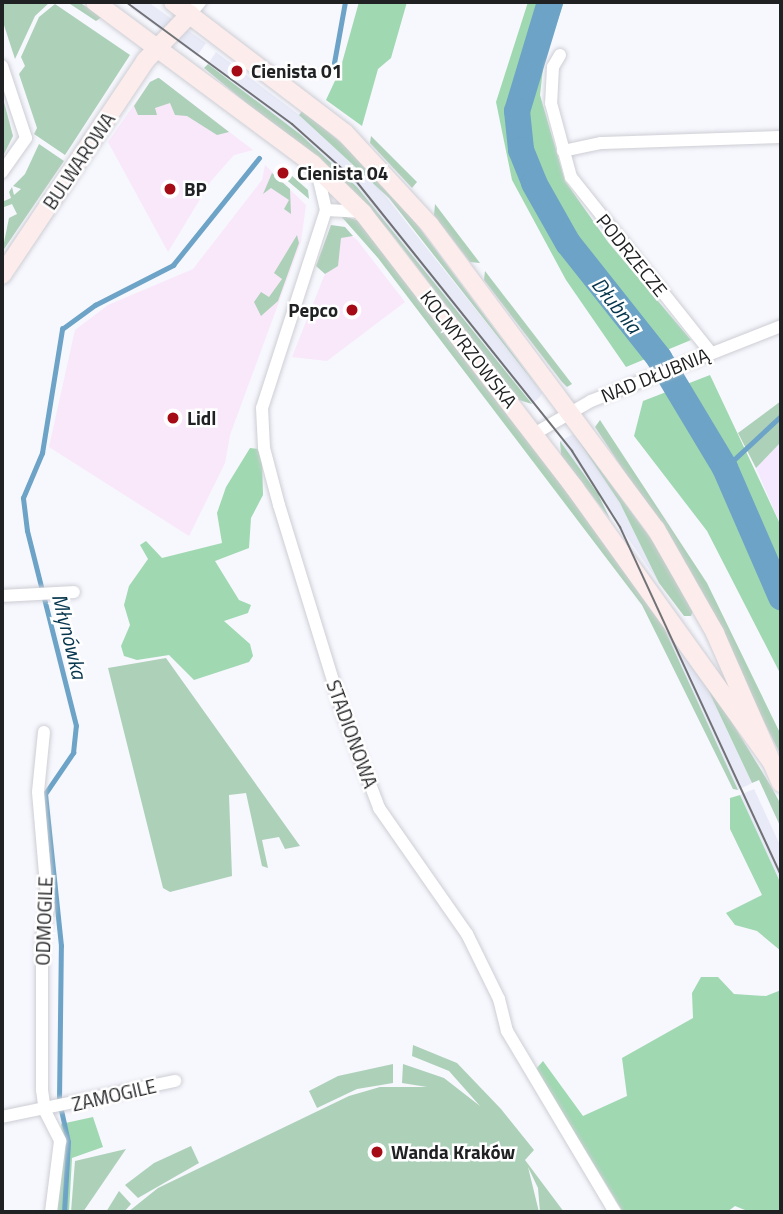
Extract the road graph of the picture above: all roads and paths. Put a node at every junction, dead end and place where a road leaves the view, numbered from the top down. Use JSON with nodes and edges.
{"nodes":[{"id":1,"x":95,"y":2,"type":"edge"},
{"id":2,"x":173,"y":2,"type":"edge"},
{"id":3,"x":195,"y":8,"type":"edge"},
{"id":4,"x":159,"y":47,"type":"junction"},
{"id":5,"x":560,"y":55,"type":"dead end"},
{"id":6,"x":2,"y":66,"type":"edge"},
{"id":7,"x":781,"y":138,"type":"edge"},
{"id":8,"x":563,"y":151,"type":"junction"},
{"id":9,"x":313,"y":164,"type":"junction"},
{"id":10,"x":2,"y":172,"type":"edge"},
{"id":11,"x":326,"y":209,"type":"junction"},
{"id":12,"x":363,"y":213,"type":"junction"},
{"id":13,"x":2,"y":275,"type":"edge"},
{"id":14,"x":781,"y":326,"type":"edge"},
{"id":15,"x":711,"y":353,"type":"junction"},
{"id":16,"x":571,"y":410,"type":"junction"},
{"id":17,"x":534,"y":434,"type":"junction"},
{"id":18,"x":74,"y":592,"type":"dead end"},
{"id":19,"x":2,"y":596,"type":"edge"},
{"id":20,"x":44,"y":732,"type":"dead end"},
{"id":21,"x":772,"y":763,"type":"junction"},
{"id":22,"x":781,"y":783,"type":"edge"},
{"id":23,"x":175,"y":1081,"type":"dead end"},
{"id":24,"x":50,"y":1110,"type":"junction"},
{"id":25,"x":2,"y":1116,"type":"edge"},
{"id":26,"x":51,"y":1212,"type":"edge"},
{"id":27,"x":615,"y":1212,"type":"edge"}],
"edges":[{"from":1,"to":4,"type":"main road","name":"KOCMYRZOWSKA"},
{"from":2,"to":3,"type":"main road","name":"KOCMYRZOWSKA"},
{"from":3,"to":4,"type":"main road","name":"BULWAROWA"},
{"from":3,"to":16,"type":"main road","name":"KOCMYRZOWSKA"},
{"from":4,"to":9,"type":"main road","name":"KOCMYRZOWSKA"},
{"from":4,"to":13,"type":"main road","name":"BULWAROWA"},
{"from":5,"to":8,"type":"street","name":"PODRZECZE"},
{"from":6,"to":10,"type":"street"},
{"from":7,"to":8,"type":"street"},
{"from":8,"to":15,"type":"street","name":"PODRZECZE"},
{"from":9,"to":11,"type":"street"},
{"from":9,"to":12,"type":"main road","name":"KOCMYRZOWSKA"},
{"from":11,"to":12,"type":"street"},
{"from":11,"to":27,"type":"street","name":"STADIONOWA"},
{"from":12,"to":17,"type":"main road","name":"KOCMYRZOWSKA"},
{"from":14,"to":15,"type":"street","name":"NAD DŁUBNIĄ"},
{"from":15,"to":16,"type":"street","name":"NAD DŁUBNIĄ"},
{"from":16,"to":17,"type":"street","name":"NAD DŁUBNIĄ"},
{"from":16,"to":21,"type":"main road","name":"KOCMYRZOWSKA"},
{"from":17,"to":21,"type":"main road","name":"KOCMYRZOWSKA"},
{"from":18,"to":19,"type":"street"},
{"from":20,"to":24,"type":"street","name":"ODMOGILE"},
{"from":21,"to":22,"type":"main road","name":"KOCMYRZOWSKA"},
{"from":23,"to":24,"type":"street","name":"ZAMOGILE"},
{"from":24,"to":25,"type":"street"},
{"from":24,"to":26,"type":"street","name":"ODMOGILE"}]}
